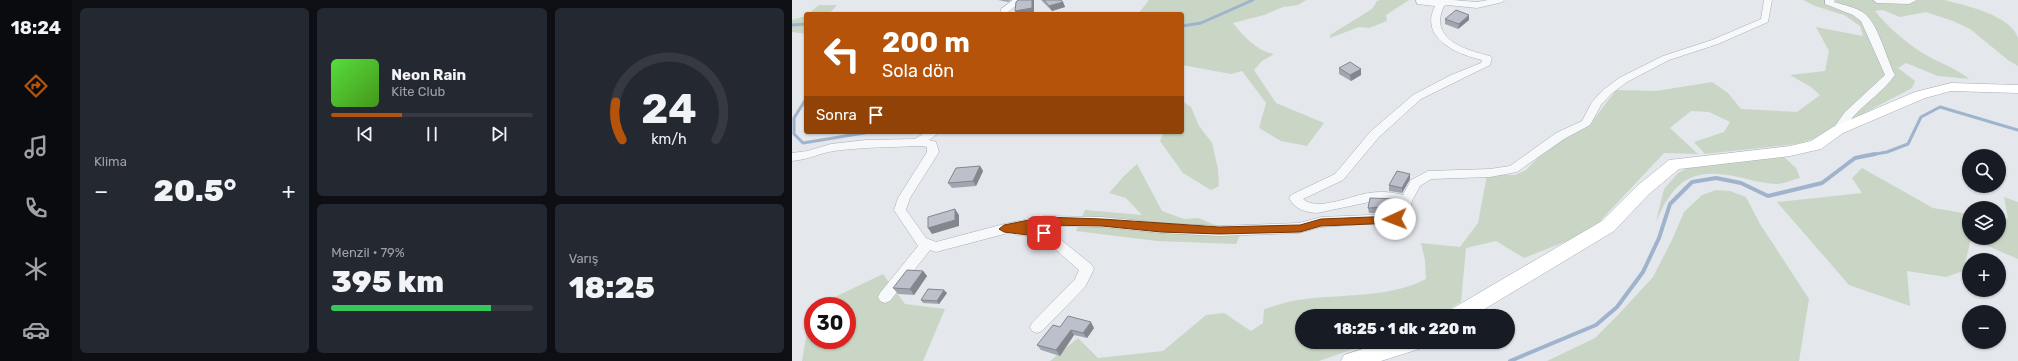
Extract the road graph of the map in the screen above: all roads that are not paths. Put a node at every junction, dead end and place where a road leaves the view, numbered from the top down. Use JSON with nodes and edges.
{"nodes":[{"id":1,"x":1019,"y":0,"type":"edge"},
{"id":2,"x":1420,"y":0,"type":"edge"},
{"id":3,"x":1500,"y":0,"type":"edge"},
{"id":4,"x":1768,"y":0,"type":"edge"},
{"id":5,"x":1832,"y":0,"type":"edge"},
{"id":6,"x":1877,"y":0,"type":"edge"},
{"id":7,"x":1913,"y":0,"type":"edge"},
{"id":8,"x":1440,"y":4,"type":"junction"},
{"id":9,"x":1004,"y":12,"type":"edge"},
{"id":10,"x":2018,"y":89,"type":"edge"},
{"id":11,"x":1838,"y":130,"type":"junction"},
{"id":12,"x":931,"y":134,"type":"edge"},
{"id":13,"x":916,"y":143,"type":"junction"},
{"id":14,"x":792,"y":157,"type":"edge"},
{"id":15,"x":1406,"y":201,"type":"junction"},
{"id":16,"x":1004,"y":229,"type":"junction"},
{"id":17,"x":927,"y":244,"type":"junction"},
{"id":18,"x":885,"y":297,"type":"dead end"},
{"id":19,"x":1469,"y":309,"type":"edge"},
{"id":20,"x":1037,"y":328,"type":"dead end"},
{"id":21,"x":1391,"y":349,"type":"edge"},
{"id":22,"x":1351,"y":361,"type":"edge"}],
"edges":[{"from":1,"to":9,"type":"street"},
{"from":2,"to":8,"type":"street"},
{"from":3,"to":8,"type":"street"},
{"from":4,"to":15,"type":"street"},
{"from":5,"to":11,"type":"street"},
{"from":6,"to":7,"type":"street"},
{"from":8,"to":15,"type":"street"},
{"from":10,"to":11,"type":"street"},
{"from":11,"to":19,"type":"street"},
{"from":12,"to":13,"type":"street"},
{"from":13,"to":14,"type":"street"},
{"from":13,"to":17,"type":"street"},
{"from":15,"to":16,"type":"street"},
{"from":16,"to":17,"type":"street"},
{"from":16,"to":20,"type":"street"},
{"from":17,"to":18,"type":"street"},
{"from":21,"to":22,"type":"street"}]}
